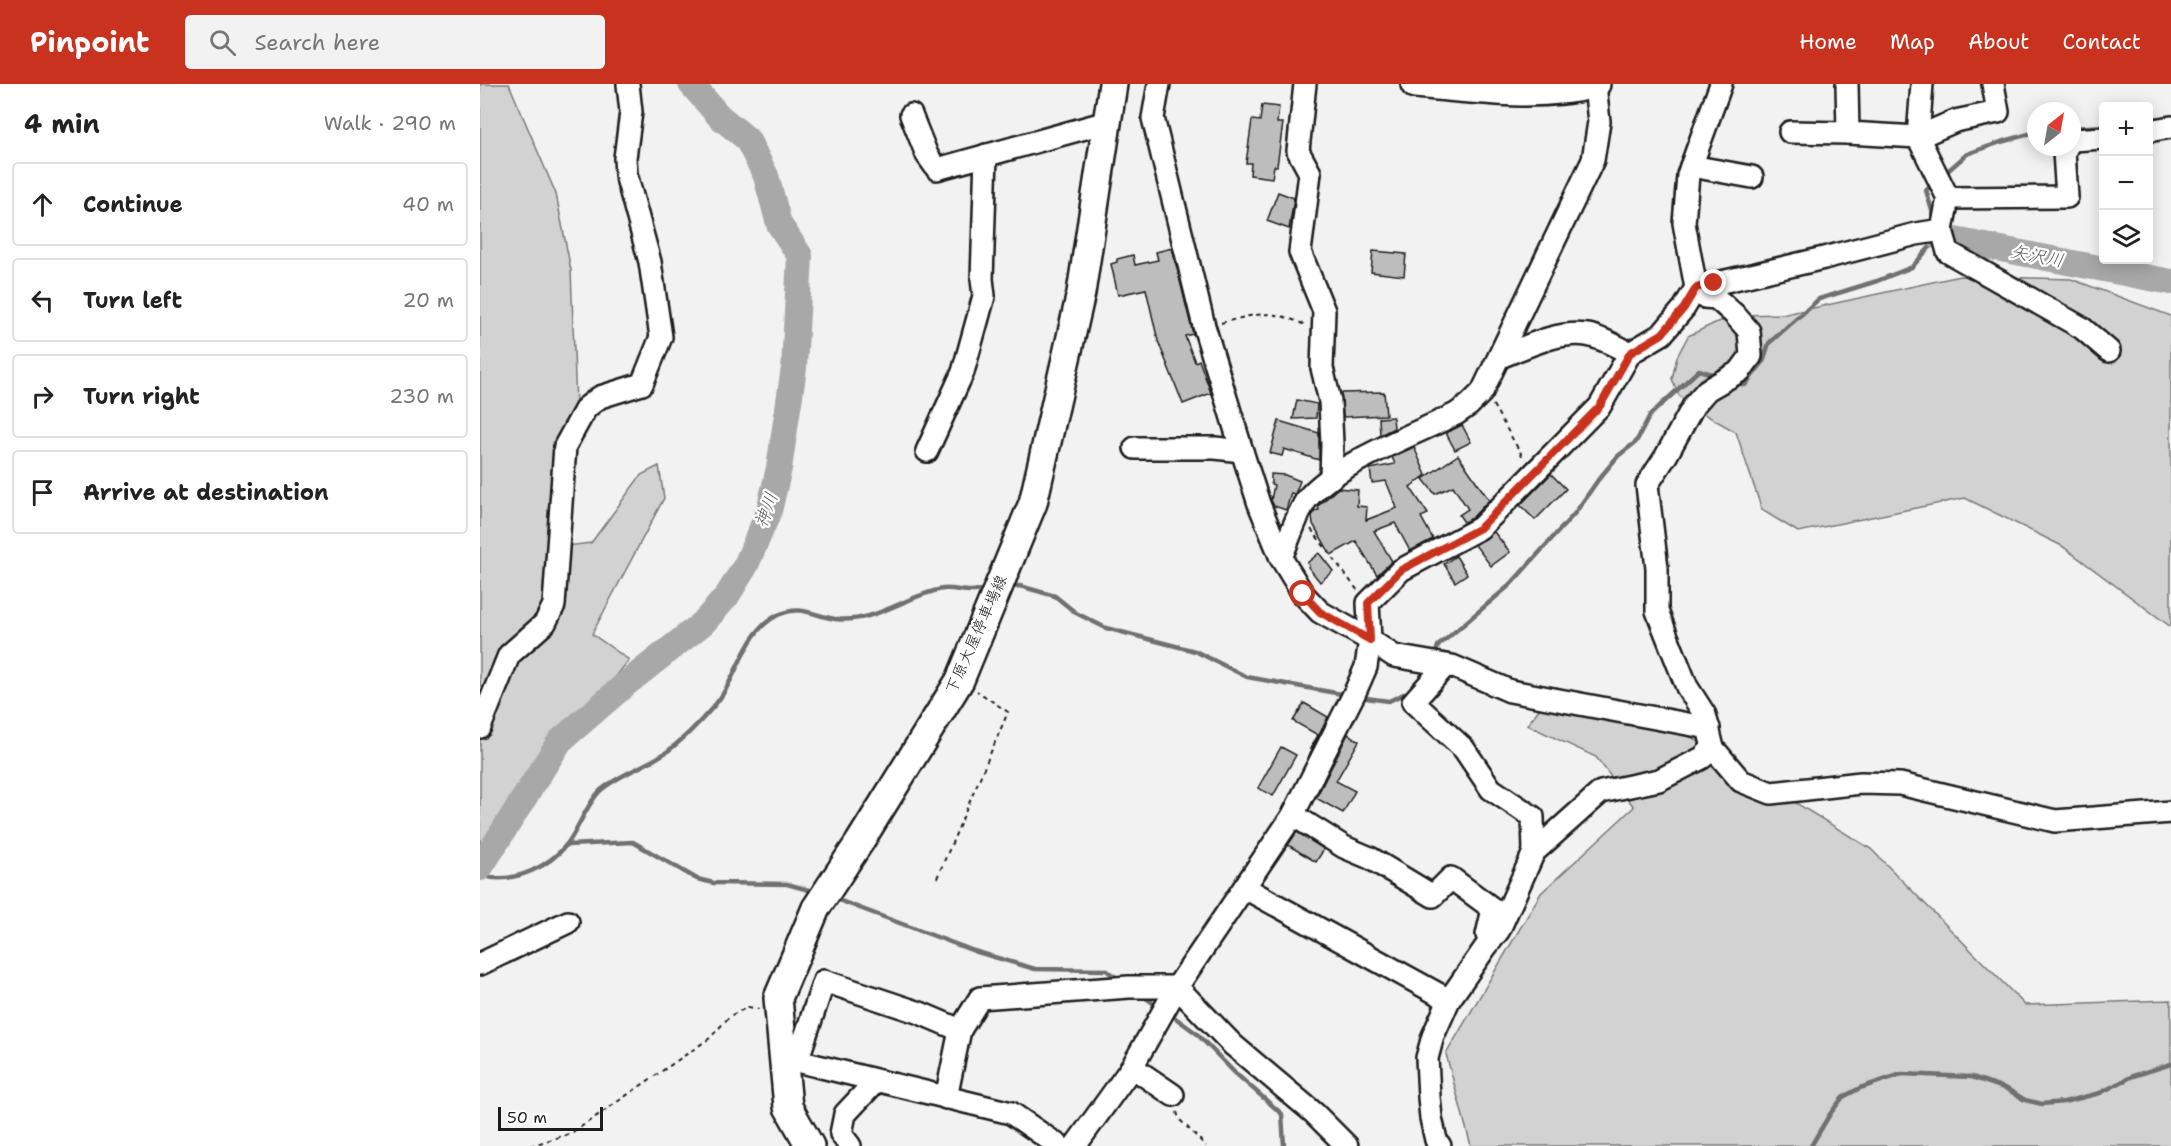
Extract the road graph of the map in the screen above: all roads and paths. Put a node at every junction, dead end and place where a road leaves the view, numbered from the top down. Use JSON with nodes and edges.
{"nodes":[{"id":1,"x":628,"y":84,"type":"edge"},
{"id":2,"x":1113,"y":84,"type":"edge"},
{"id":3,"x":1159,"y":84,"type":"edge"},
{"id":4,"x":1305,"y":84,"type":"edge"},
{"id":5,"x":1415,"y":84,"type":"edge"},
{"id":6,"x":1596,"y":84,"type":"edge"},
{"id":7,"x":1721,"y":84,"type":"edge"},
{"id":8,"x":1847,"y":84,"type":"edge"},
{"id":9,"x":1922,"y":84,"type":"edge"},
{"id":10,"x":1993,"y":84,"type":"edge"},
{"id":11,"x":911,"y":115,"type":"dead end"},
{"id":12,"x":1107,"y":122,"type":"junction"},
{"id":13,"x":2171,"y":127,"type":"edge"},
{"id":14,"x":2153,"y":130,"type":"edge"},
{"id":15,"x":1790,"y":132,"type":"dead end"},
{"id":16,"x":1848,"y":133,"type":"junction"},
{"id":17,"x":1918,"y":137,"type":"junction"},
{"id":18,"x":2099,"y":138,"type":"edge"},
{"id":19,"x":2081,"y":139,"type":"edge"},
{"id":20,"x":986,"y":155,"type":"junction"},
{"id":21,"x":2064,"y":156,"type":"edge"},
{"id":22,"x":1691,"y":166,"type":"junction"},
{"id":23,"x":1752,"y":177,"type":"dead end"},
{"id":24,"x":1948,"y":198,"type":"junction"},
{"id":25,"x":1942,"y":230,"type":"junction"},
{"id":26,"x":1709,"y":290,"type":"junction"},
{"id":27,"x":1204,"y":326,"type":"junction"},
{"id":28,"x":1323,"y":338,"type":"junction"},
{"id":29,"x":2109,"y":351,"type":"dead end"},
{"id":30,"x":1630,"y":353,"type":"junction"},
{"id":31,"x":1500,"y":357,"type":"junction"},
{"id":32,"x":1482,"y":392,"type":"junction"},
{"id":33,"x":1135,"y":448,"type":"dead end"},
{"id":34,"x":927,"y":451,"type":"dead end"},
{"id":35,"x":1242,"y":451,"type":"junction"},
{"id":36,"x":1533,"y":473,"type":"junction"},
{"id":37,"x":1331,"y":478,"type":"junction"},
{"id":38,"x":1297,"y":523,"type":"junction"},
{"id":39,"x":1281,"y":558,"type":"junction"},
{"id":40,"x":1368,"y":603,"type":"junction"},
{"id":41,"x":1370,"y":640,"type":"junction"},
{"id":42,"x":1445,"y":666,"type":"junction"},
{"id":43,"x":960,"y":680,"type":"junction"},
{"id":44,"x":480,"y":728,"type":"edge"},
{"id":45,"x":1711,"y":738,"type":"junction"},
{"id":46,"x":2171,"y":812,"type":"edge"},
{"id":47,"x":1293,"y":815,"type":"junction"},
{"id":48,"x":1534,"y":852,"type":"junction"},
{"id":49,"x":937,"y":878,"type":"dead end"},
{"id":50,"x":1245,"y":888,"type":"junction"},
{"id":51,"x":568,"y":922,"type":"dead end"},
{"id":52,"x":1485,"y":948,"type":"junction"},
{"id":53,"x":480,"y":964,"type":"edge"},
{"id":54,"x":1177,"y":987,"type":"junction"},
{"id":55,"x":1449,"y":1000,"type":"junction"},
{"id":56,"x":779,"y":1014,"type":"junction"},
{"id":57,"x":960,"y":1030,"type":"junction"},
{"id":58,"x":1132,"y":1067,"type":"junction"},
{"id":59,"x":876,"y":1081,"type":"junction"},
{"id":60,"x":1173,"y":1095,"type":"joint"},
{"id":61,"x":946,"y":1098,"type":"junction"},
{"id":62,"x":1092,"y":1138,"type":"edge"},
{"id":63,"x":530,"y":1146,"type":"edge"},
{"id":64,"x":810,"y":1146,"type":"edge"},
{"id":65,"x":850,"y":1146,"type":"edge"},
{"id":66,"x":1059,"y":1146,"type":"edge"},
{"id":67,"x":1075,"y":1146,"type":"edge"},
{"id":68,"x":1206,"y":1146,"type":"edge"},
{"id":69,"x":1347,"y":1146,"type":"edge"},
{"id":70,"x":1440,"y":1146,"type":"edge"}],
"edges":[{"from":1,"to":44,"type":"street"},
{"from":2,"to":12,"type":"main road","name":"下原大屋停車場線"},
{"from":3,"to":27,"type":"street"},
{"from":4,"to":28,"type":"street"},
{"from":5,"to":6,"type":"main road"},
{"from":6,"to":31,"type":"street"},
{"from":7,"to":22,"type":"street"},
{"from":8,"to":16,"type":"street"},
{"from":9,"to":17,"type":"street"},
{"from":10,"to":17,"type":"street"},
{"from":11,"to":20,"type":"street"},
{"from":12,"to":20,"type":"street"},
{"from":12,"to":43,"type":"main road","name":"下原大屋停車場線"},
{"from":13,"to":14,"type":"street"},
{"from":15,"to":16,"type":"street"},
{"from":16,"to":17,"type":"street"},
{"from":17,"to":24,"type":"street"},
{"from":18,"to":19,"type":"street"},
{"from":20,"to":34,"type":"street"},
{"from":21,"to":24,"type":"street"},
{"from":22,"to":23,"type":"street"},
{"from":22,"to":26,"type":"street"},
{"from":24,"to":25,"type":"street"},
{"from":25,"to":26,"type":"street"},
{"from":25,"to":29,"type":"street"},
{"from":26,"to":30,"type":"street"},
{"from":26,"to":45,"type":"street"},
{"from":27,"to":28,"type":"path"},
{"from":27,"to":35,"type":"street"},
{"from":28,"to":37,"type":"street"},
{"from":30,"to":31,"type":"street"},
{"from":30,"to":36,"type":"street"},
{"from":31,"to":32,"type":"street"},
{"from":32,"to":36,"type":"path"},
{"from":32,"to":37,"type":"street"},
{"from":33,"to":35,"type":"street"},
{"from":35,"to":39,"type":"street"},
{"from":36,"to":40,"type":"street"},
{"from":37,"to":38,"type":"street"},
{"from":38,"to":39,"type":"street"},
{"from":38,"to":40,"type":"path"},
{"from":39,"to":41,"type":"street"},
{"from":40,"to":41,"type":"street"},
{"from":41,"to":42,"type":"street"},
{"from":41,"to":47,"type":"street"},
{"from":42,"to":45,"type":"street"},
{"from":42,"to":48,"type":"street"},
{"from":43,"to":49,"type":"path"},
{"from":43,"to":56,"type":"main road","name":"下原大屋停車場線"},
{"from":45,"to":46,"type":"street"},
{"from":45,"to":48,"type":"street"},
{"from":47,"to":50,"type":"street"},
{"from":47,"to":52,"type":"street"},
{"from":48,"to":52,"type":"street"},
{"from":50,"to":54,"type":"street"},
{"from":50,"to":55,"type":"street"},
{"from":51,"to":53,"type":"street"},
{"from":52,"to":55,"type":"street"},
{"from":54,"to":57,"type":"street"},
{"from":54,"to":58,"type":"street"},
{"from":54,"to":69,"type":"street"},
{"from":55,"to":70,"type":"street"},
{"from":56,"to":63,"type":"path"},
{"from":56,"to":64,"type":"main road","name":"下原大屋停車場線"},
{"from":57,"to":59,"type":"street"},
{"from":57,"to":61,"type":"street"},
{"from":58,"to":60,"type":"street"},
{"from":58,"to":62,"type":"street"},
{"from":59,"to":61,"type":"street"},
{"from":59,"to":65,"type":"street"},
{"from":60,"to":68,"type":"path"},
{"from":61,"to":66,"type":"street"},
{"from":62,"to":67,"type":"street"}]}
